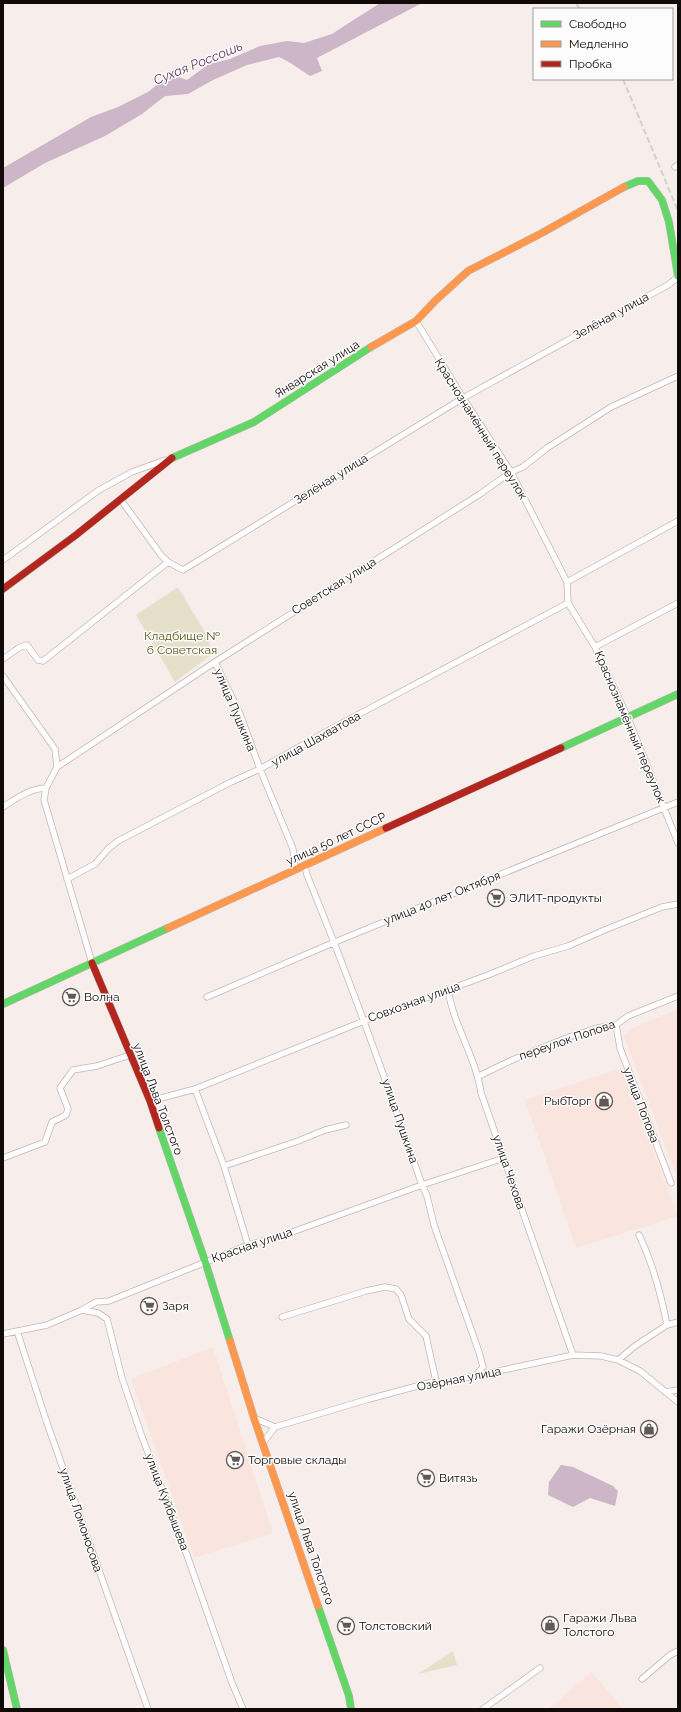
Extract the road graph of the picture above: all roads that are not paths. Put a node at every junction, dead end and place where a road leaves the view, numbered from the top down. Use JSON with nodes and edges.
{"nodes":[{"id":1,"x":678,"y":276,"type":"edge"},
{"id":2,"x":416,"y":322,"type":"junction"},
{"id":3,"x":678,"y":376,"type":"edge"},
{"id":4,"x":462,"y":398,"type":"junction"},
{"id":5,"x":169,"y":459,"type":"junction"},
{"id":6,"x":511,"y":472,"type":"junction"},
{"id":7,"x":121,"y":500,"type":"junction"},
{"id":8,"x":678,"y":521,"type":"edge"},
{"id":9,"x":3,"y":560,"type":"edge"},
{"id":10,"x":168,"y":562,"type":"junction"},
{"id":11,"x":567,"y":582,"type":"junction"},
{"id":12,"x":3,"y":589,"type":"edge"},
{"id":13,"x":568,"y":603,"type":"junction"},
{"id":14,"x":678,"y":603,"type":"edge"},
{"id":15,"x":595,"y":647,"type":"junction"},
{"id":16,"x":3,"y":659,"type":"edge"},
{"id":17,"x":215,"y":662,"type":"junction"},
{"id":18,"x":3,"y":676,"type":"edge"},
{"id":19,"x":678,"y":694,"type":"edge"},
{"id":20,"x":628,"y":718,"type":"junction"},
{"id":21,"x":57,"y":766,"type":"junction"},
{"id":22,"x":260,"y":769,"type":"junction"},
{"id":23,"x":46,"y":788,"type":"junction"},
{"id":24,"x":678,"y":802,"type":"edge"},
{"id":25,"x":3,"y":807,"type":"edge"},
{"id":26,"x":664,"y":808,"type":"junction"},
{"id":27,"x":678,"y":843,"type":"edge"},
{"id":28,"x":305,"y":866,"type":"junction"},
{"id":29,"x":295,"y":870,"type":"junction"},
{"id":30,"x":67,"y":879,"type":"junction"},
{"id":31,"x":678,"y":904,"type":"edge"},
{"id":32,"x":335,"y":942,"type":"junction"},
{"id":33,"x":92,"y":963,"type":"junction"},
{"id":34,"x":448,"y":989,"type":"junction"},
{"id":35,"x":678,"y":996,"type":"edge"},
{"id":36,"x":207,"y":997,"type":"dead end"},
{"id":37,"x":3,"y":1004,"type":"edge"},
{"id":38,"x":364,"y":1021,"type":"junction"},
{"id":39,"x":616,"y":1025,"type":"junction"},
{"id":40,"x":130,"y":1055,"type":"junction"},
{"id":41,"x":479,"y":1076,"type":"junction"},
{"id":42,"x":195,"y":1089,"type":"junction"},
{"id":43,"x":150,"y":1101,"type":"junction"},
{"id":44,"x":346,"y":1125,"type":"dead end"},
{"id":45,"x":3,"y":1158,"type":"edge"},
{"id":46,"x":504,"y":1158,"type":"junction"},
{"id":47,"x":224,"y":1166,"type":"junction"},
{"id":48,"x":671,"y":1183,"type":"dead end"},
{"id":49,"x":422,"y":1184,"type":"junction"},
{"id":50,"x":640,"y":1235,"type":"dead end"},
{"id":51,"x":248,"y":1245,"type":"junction"},
{"id":52,"x":205,"y":1261,"type":"junction"},
{"id":53,"x":82,"y":1310,"type":"junction"},
{"id":54,"x":282,"y":1317,"type":"dead end"},
{"id":55,"x":678,"y":1322,"type":"edge"},
{"id":56,"x":667,"y":1325,"type":"junction"},
{"id":57,"x":17,"y":1331,"type":"junction"},
{"id":58,"x":3,"y":1334,"type":"edge"},
{"id":59,"x":573,"y":1355,"type":"junction"},
{"id":60,"x":618,"y":1360,"type":"junction"},
{"id":61,"x":474,"y":1377,"type":"junction"},
{"id":62,"x":436,"y":1381,"type":"junction"},
{"id":63,"x":678,"y":1390,"type":"edge"},
{"id":64,"x":665,"y":1392,"type":"junction"},
{"id":65,"x":678,"y":1402,"type":"edge"},
{"id":66,"x":254,"y":1418,"type":"junction"},
{"id":67,"x":275,"y":1427,"type":"junction"},
{"id":68,"x":263,"y":1443,"type":"junction"},
{"id":69,"x":3,"y":1650,"type":"edge"},
{"id":70,"x":678,"y":1650,"type":"edge"},
{"id":71,"x":540,"y":1668,"type":"dead end"},
{"id":72,"x":642,"y":1679,"type":"dead end"},
{"id":73,"x":17,"y":1709,"type":"edge"},
{"id":74,"x":148,"y":1709,"type":"edge"},
{"id":75,"x":243,"y":1709,"type":"edge"},
{"id":76,"x":351,"y":1709,"type":"edge"},
{"id":77,"x":483,"y":1709,"type":"edge"}],
"edges":[{"from":1,"to":2,"type":"street","name":"Январская улица"},
{"from":1,"to":4,"type":"street","name":"Зелёная улица"},
{"from":2,"to":4,"type":"street","name":"Краснознамённый переулок"},
{"from":2,"to":5,"type":"street","name":"Январская улица"},
{"from":3,"to":6,"type":"street","name":"Советская улица"},
{"from":4,"to":6,"type":"street","name":"Краснознамённый переулок"},
{"from":4,"to":10,"type":"street","name":"Зелёная улица"},
{"from":5,"to":7,"type":"street","name":"Январская улица"},
{"from":5,"to":9,"type":"street"},
{"from":6,"to":11,"type":"street","name":"Краснознамённый переулок"},
{"from":6,"to":17,"type":"street","name":"Советская улица"},
{"from":7,"to":10,"type":"street"},
{"from":7,"to":12,"type":"street","name":"Январская улица"},
{"from":8,"to":11,"type":"street"},
{"from":10,"to":16,"type":"street"},
{"from":11,"to":13,"type":"street","name":"Краснознамённый переулок"},
{"from":13,"to":15,"type":"street","name":"Краснознамённый переулок"},
{"from":13,"to":22,"type":"street","name":"улица Шахватова"},
{"from":14,"to":15,"type":"street"},
{"from":15,"to":20,"type":"street","name":"Краснознамённый переулок"},
{"from":17,"to":21,"type":"street","name":"Советская улица"},
{"from":17,"to":22,"type":"street","name":"улица Пушкина"},
{"from":18,"to":21,"type":"street"},
{"from":19,"to":20,"type":"street","name":"улица 50 лет СССР"},
{"from":20,"to":26,"type":"street","name":"Краснознамённый переулок"},
{"from":20,"to":28,"type":"street","name":"улица 50 лет СССР"},
{"from":21,"to":23,"type":"street","name":"Советская улица"},
{"from":22,"to":29,"type":"street","name":"улица Пушкина"},
{"from":22,"to":30,"type":"street","name":"улица Шахватова"},
{"from":23,"to":25,"type":"street"},
{"from":23,"to":30,"type":"street","name":"улица Льва Толстого"},
{"from":24,"to":26,"type":"street","name":"улица 40 лет Октября"},
{"from":26,"to":27,"type":"street","name":"Краснознамённый переулок"},
{"from":26,"to":32,"type":"street","name":"улица 40 лет Октября"},
{"from":28,"to":29,"type":"street","name":"улица 50 лет СССР"},
{"from":28,"to":32,"type":"street","name":"улица Пушкина"},
{"from":29,"to":33,"type":"street","name":"улица 50 лет СССР"},
{"from":30,"to":33,"type":"street","name":"улица Льва Толстого"},
{"from":31,"to":34,"type":"street","name":"Совхозная улица"},
{"from":32,"to":36,"type":"street","name":"улица 40 лет Октября"},
{"from":32,"to":38,"type":"street","name":"улица Пушкина"},
{"from":33,"to":37,"type":"street","name":"улица 50 лет СССР"},
{"from":33,"to":40,"type":"street","name":"улица Льва Толстого"},
{"from":34,"to":38,"type":"street","name":"Совхозная улица"},
{"from":34,"to":41,"type":"street","name":"улица Чехова"},
{"from":35,"to":39,"type":"street","name":"переулок Попова"},
{"from":38,"to":42,"type":"street","name":"Совхозная улица"},
{"from":38,"to":49,"type":"street","name":"улица Пушкина"},
{"from":39,"to":41,"type":"street","name":"переулок Попова"},
{"from":39,"to":48,"type":"street","name":"улица Попова"},
{"from":40,"to":43,"type":"street","name":"улица Льва Толстого"},
{"from":40,"to":45,"type":"street"},
{"from":41,"to":46,"type":"street","name":"улица Чехова"},
{"from":42,"to":43,"type":"street","name":"Совхозная улица"},
{"from":42,"to":47,"type":"street"},
{"from":43,"to":52,"type":"street","name":"улица Льва Толстого"},
{"from":44,"to":47,"type":"street"},
{"from":46,"to":49,"type":"street","name":"Красная улица"},
{"from":46,"to":59,"type":"street","name":"улица Чехова"},
{"from":47,"to":51,"type":"street"},
{"from":49,"to":51,"type":"street","name":"Красная улица"},
{"from":49,"to":61,"type":"street","name":"улица Пушкина"},
{"from":50,"to":56,"type":"street"},
{"from":51,"to":52,"type":"street","name":"Красная улица"},
{"from":52,"to":53,"type":"street","name":"Красная улица"},
{"from":52,"to":66,"type":"street","name":"улица Льва Толстого"},
{"from":53,"to":57,"type":"street","name":"Красная улица"},
{"from":53,"to":75,"type":"street","name":"улица Куйбышева"},
{"from":54,"to":62,"type":"street"},
{"from":55,"to":56,"type":"street"},
{"from":56,"to":60,"type":"street"},
{"from":57,"to":58,"type":"street","name":"Красная улица"},
{"from":57,"to":74,"type":"street","name":"улица Ломоносова"},
{"from":59,"to":60,"type":"street","name":"Озёрная улица"},
{"from":59,"to":61,"type":"street","name":"Озёрная улица"},
{"from":60,"to":64,"type":"street","name":"Озёрная улица"},
{"from":61,"to":62,"type":"street","name":"Озёрная улица"},
{"from":62,"to":67,"type":"street","name":"Озёрная улица"},
{"from":63,"to":64,"type":"street"},
{"from":64,"to":65,"type":"street","name":"Озёрная улица"},
{"from":66,"to":67,"type":"street"},
{"from":66,"to":68,"type":"street","name":"улица Льва Толстого"},
{"from":67,"to":68,"type":"street"},
{"from":68,"to":76,"type":"street","name":"улица Льва Толстого"},
{"from":69,"to":73,"type":"street"},
{"from":70,"to":72,"type":"street"},
{"from":71,"to":77,"type":"street"}]}
